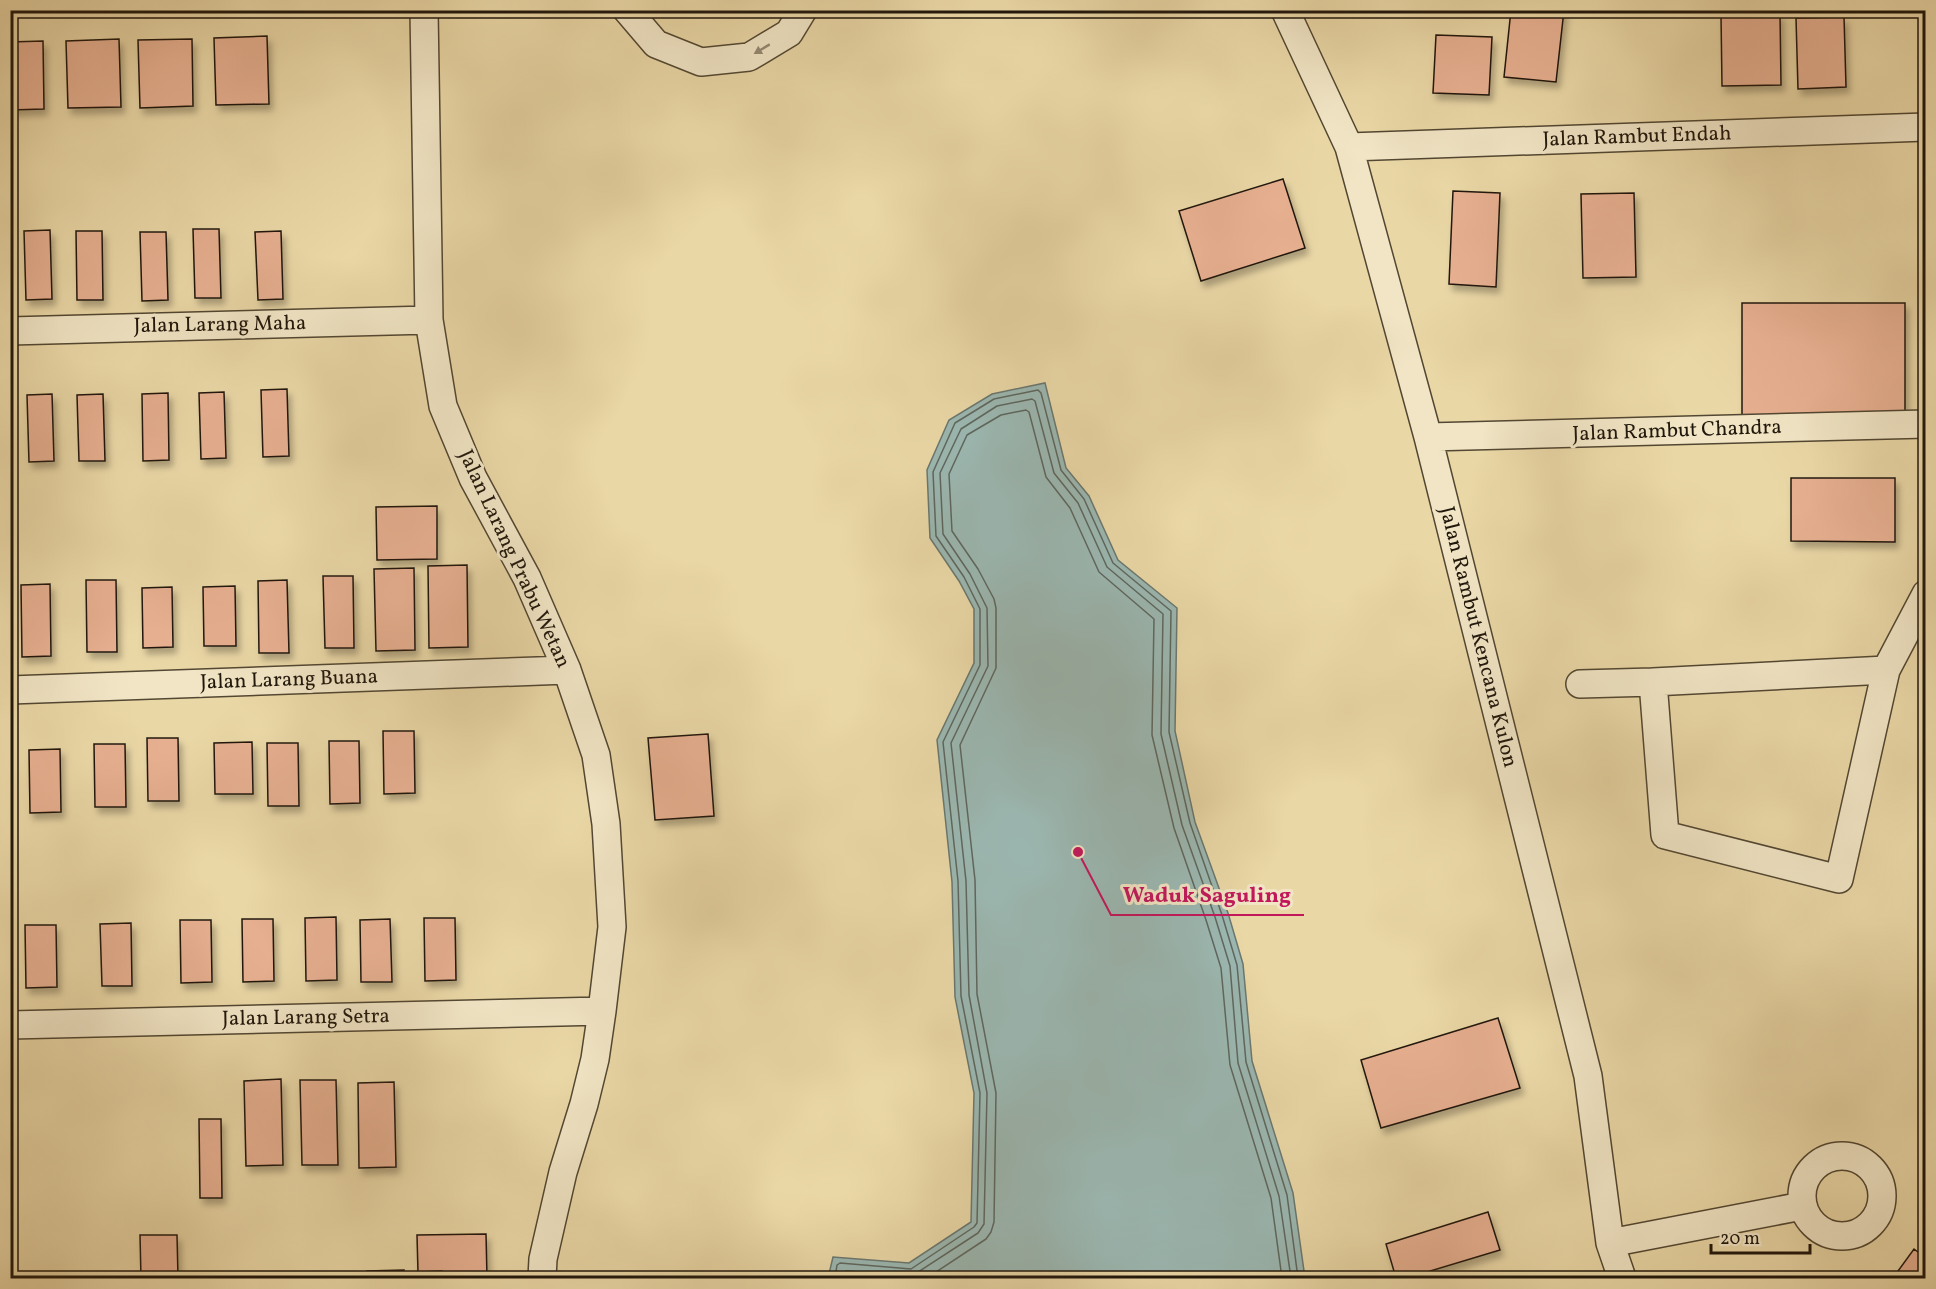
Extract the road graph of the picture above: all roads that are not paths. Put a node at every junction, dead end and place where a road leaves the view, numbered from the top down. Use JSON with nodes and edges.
{"nodes":[{"id":1,"x":424,"y":10,"type":"edge"},
{"id":2,"x":627,"y":10,"type":"edge"},
{"id":3,"x":803,"y":10,"type":"edge"},
{"id":4,"x":1285,"y":10,"type":"edge"},
{"id":5,"x":1926,"y":127,"type":"edge"},
{"id":6,"x":1349,"y":147,"type":"junction"},
{"id":7,"x":429,"y":320,"type":"junction"},
{"id":8,"x":10,"y":331,"type":"edge"},
{"id":9,"x":1926,"y":424,"type":"edge"},
{"id":10,"x":1428,"y":437,"type":"junction"},
{"id":11,"x":1926,"y":594,"type":"edge"},
{"id":12,"x":567,"y":670,"type":"junction"},
{"id":13,"x":1886,"y":670,"type":"junction"},
{"id":14,"x":1653,"y":682,"type":"junction"},
{"id":15,"x":1580,"y":684,"type":"dead end"},
{"id":16,"x":10,"y":690,"type":"edge"},
{"id":17,"x":602,"y":1011,"type":"junction"},
{"id":18,"x":10,"y":1025,"type":"edge"},
{"id":19,"x":1802,"y":1206,"type":"dead end"},
{"id":20,"x":1610,"y":1243,"type":"junction"},
{"id":21,"x":542,"y":1278,"type":"edge"},
{"id":22,"x":1622,"y":1278,"type":"edge"}],
"edges":[{"from":1,"to":7,"type":"street","name":"Jalan Larang Prabu Wetan"},
{"from":3,"to":2,"type":"street","one_way":true},
{"from":4,"to":6,"type":"street","name":"Jalan Rambut Kencana Kulon"},
{"from":5,"to":6,"type":"street","name":"Jalan Rambut Endah"},
{"from":6,"to":10,"type":"street","name":"Jalan Rambut Kencana Kulon"},
{"from":7,"to":8,"type":"street","name":"Jalan Larang Maha"},
{"from":7,"to":12,"type":"street","name":"Jalan Larang Prabu Wetan"},
{"from":9,"to":10,"type":"street","name":"Jalan Rambut Chandra"},
{"from":10,"to":20,"type":"street","name":"Jalan Rambut Kencana Kulon"},
{"from":11,"to":13,"type":"street"},
{"from":12,"to":16,"type":"street","name":"Jalan Larang Buana"},
{"from":12,"to":17,"type":"street","name":"Jalan Larang Prabu Wetan"},
{"from":13,"to":14,"type":"street"},
{"from":13,"to":14,"type":"street"},
{"from":14,"to":15,"type":"street"},
{"from":17,"to":18,"type":"street","name":"Jalan Larang Setra"},
{"from":17,"to":21,"type":"street","name":"Jalan Larang Prabu Wetan"},
{"from":19,"to":20,"type":"street"},
{"from":20,"to":22,"type":"street","name":"Jalan Rambut Kencana Kulon"}]}
